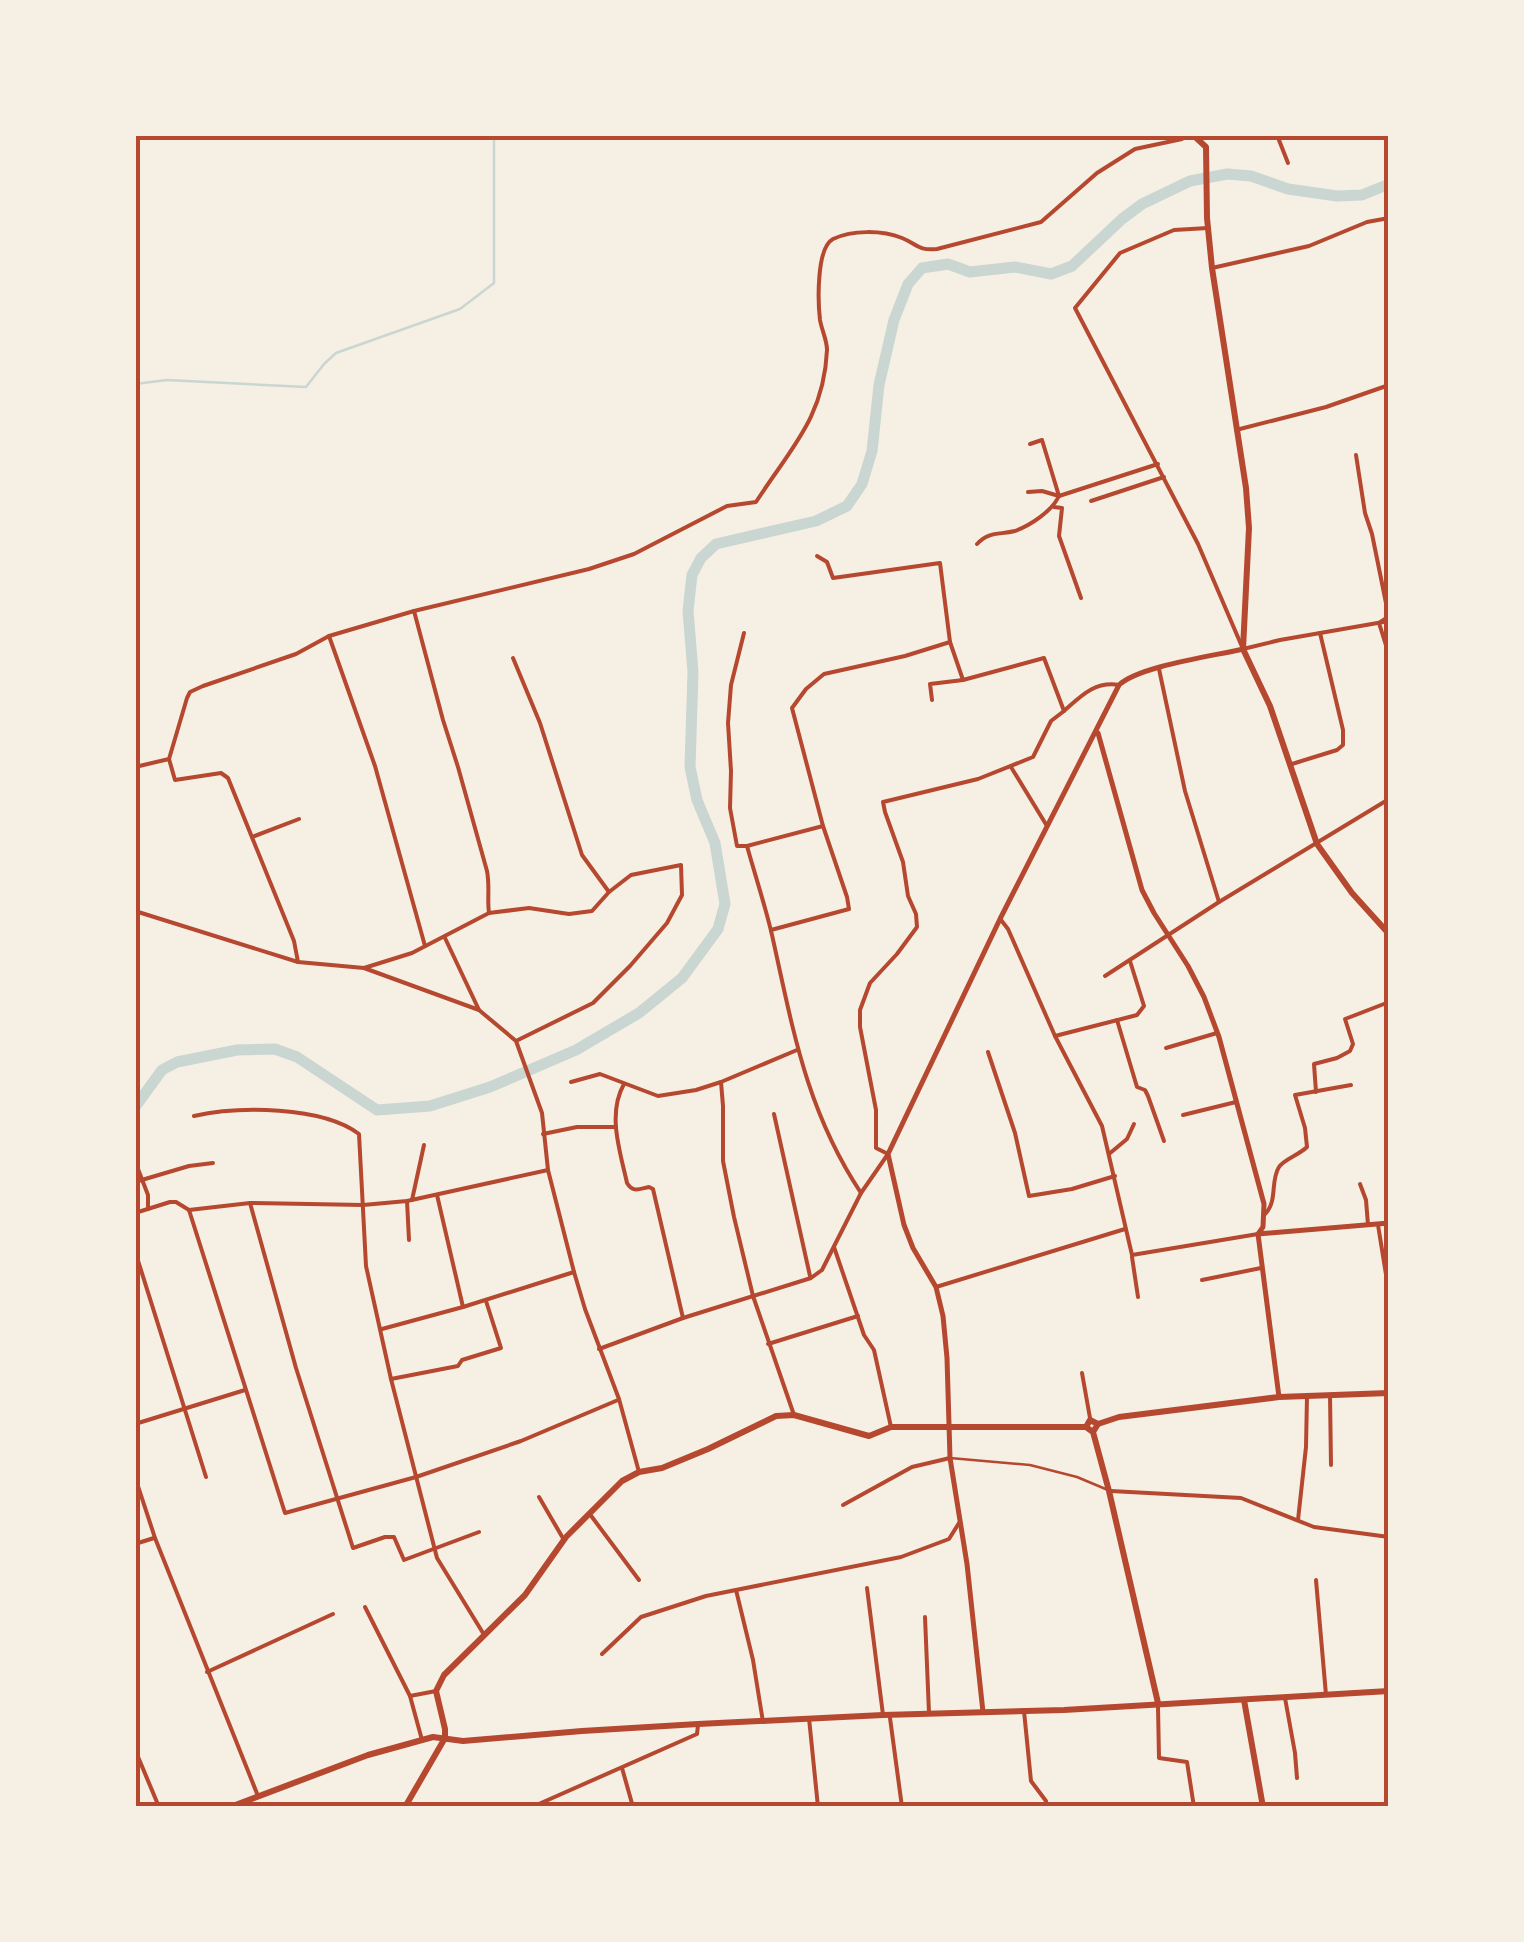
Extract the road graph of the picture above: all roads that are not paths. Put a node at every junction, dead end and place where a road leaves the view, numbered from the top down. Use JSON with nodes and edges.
{"nodes":[{"id":1,"x":1183,"y":135,"type":"edge"},
{"id":2,"x":1193,"y":135,"type":"edge"},
{"id":3,"x":1277,"y":135,"type":"edge"},
{"id":4,"x":1288,"y":163,"type":"dead end"},
{"id":5,"x":1389,"y":218,"type":"edge"},
{"id":6,"x":1208,"y":228,"type":"junction"},
{"id":7,"x":1212,"y":268,"type":"junction"},
{"id":8,"x":1389,"y":385,"type":"edge"},
{"id":9,"x":1236,"y":430,"type":"junction"},
{"id":10,"x":1030,"y":444,"type":"dead end"},
{"id":11,"x":1356,"y":455,"type":"dead end"},
{"id":12,"x":1158,"y":464,"type":"junction"},
{"id":13,"x":1164,"y":478,"type":"junction"},
{"id":14,"x":1028,"y":492,"type":"dead end"},
{"id":15,"x":1060,"y":496,"type":"junction"},
{"id":16,"x":1091,"y":501,"type":"dead end"},
{"id":17,"x":1054,"y":507,"type":"junction"},
{"id":18,"x":1062,"y":508,"type":"junction"},
{"id":19,"x":977,"y":544,"type":"dead end"},
{"id":20,"x":817,"y":556,"type":"dead end"},
{"id":21,"x":1080,"y":598,"type":"dead end"},
{"id":22,"x":414,"y":611,"type":"junction"},
{"id":23,"x":1389,"y":621,"type":"edge"},
{"id":24,"x":1379,"y":623,"type":"junction"},
{"id":25,"x":744,"y":633,"type":"dead end"},
{"id":26,"x":1320,"y":633,"type":"junction"},
{"id":27,"x":328,"y":636,"type":"junction"},
{"id":28,"x":950,"y":642,"type":"junction"},
{"id":29,"x":1243,"y":649,"type":"junction"},
{"id":30,"x":1389,"y":655,"type":"edge"},
{"id":31,"x":513,"y":658,"type":"dead end"},
{"id":32,"x":1158,"y":668,"type":"junction"},
{"id":33,"x":963,"y":680,"type":"junction"},
{"id":34,"x":1119,"y":685,"type":"junction"},
{"id":35,"x":932,"y":700,"type":"dead end"},
{"id":36,"x":1064,"y":712,"type":"junction"},
{"id":37,"x":1098,"y":730,"type":"junction"},
{"id":38,"x":169,"y":759,"type":"junction"},
{"id":39,"x":1289,"y":765,"type":"junction"},
{"id":40,"x":135,"y":766,"type":"edge"},
{"id":41,"x":1011,"y":767,"type":"junction"},
{"id":42,"x":1389,"y":799,"type":"edge"},
{"id":43,"x":299,"y":819,"type":"dead end"},
{"id":44,"x":824,"y":826,"type":"junction"},
{"id":45,"x":1047,"y":826,"type":"junction"},
{"id":46,"x":252,"y":837,"type":"junction"},
{"id":47,"x":1317,"y":844,"type":"junction"},
{"id":48,"x":747,"y":846,"type":"junction"},
{"id":49,"x":610,"y":892,"type":"junction"},
{"id":50,"x":1219,"y":902,"type":"junction"},
{"id":51,"x":135,"y":911,"type":"edge"},
{"id":52,"x":490,"y":914,"type":"junction"},
{"id":53,"x":1000,"y":919,"type":"junction"},
{"id":54,"x":771,"y":930,"type":"junction"},
{"id":55,"x":1389,"y":934,"type":"edge"},
{"id":56,"x":1168,"y":936,"type":"junction"},
{"id":57,"x":444,"y":938,"type":"junction"},
{"id":58,"x":425,"y":946,"type":"junction"},
{"id":59,"x":1130,"y":961,"type":"junction"},
{"id":60,"x":298,"y":962,"type":"junction"},
{"id":61,"x":364,"y":968,"type":"junction"},
{"id":62,"x":1105,"y":976,"type":"dead end"},
{"id":63,"x":1389,"y":1002,"type":"edge"},
{"id":64,"x":480,"y":1010,"type":"junction"},
{"id":65,"x":1117,"y":1020,"type":"junction"},
{"id":66,"x":1217,"y":1032,"type":"junction"},
{"id":67,"x":1055,"y":1036,"type":"junction"},
{"id":68,"x":518,"y":1044,"type":"junction"},
{"id":69,"x":1166,"y":1048,"type":"dead end"},
{"id":70,"x":797,"y":1050,"type":"junction"},
{"id":71,"x":988,"y":1052,"type":"dead end"},
{"id":72,"x":571,"y":1082,"type":"dead end"},
{"id":73,"x":721,"y":1082,"type":"junction"},
{"id":74,"x":624,"y":1084,"type":"junction"},
{"id":75,"x":1351,"y":1085,"type":"dead end"},
{"id":76,"x":1316,"y":1092,"type":"junction"},
{"id":77,"x":1237,"y":1102,"type":"junction"},
{"id":78,"x":774,"y":1114,"type":"dead end"},
{"id":79,"x":194,"y":1116,"type":"dead end"},
{"id":80,"x":1182,"y":1116,"type":"dead end"},
{"id":81,"x":1134,"y":1124,"type":"dead end"},
{"id":82,"x":616,"y":1127,"type":"junction"},
{"id":83,"x":543,"y":1134,"type":"junction"},
{"id":84,"x":1164,"y":1140,"type":"dead end"},
{"id":85,"x":424,"y":1145,"type":"dead end"},
{"id":86,"x":888,"y":1154,"type":"junction"},
{"id":87,"x":1109,"y":1154,"type":"junction"},
{"id":88,"x":214,"y":1163,"type":"dead end"},
{"id":89,"x":138,"y":1169,"type":"dead end"},
{"id":90,"x":548,"y":1170,"type":"junction"},
{"id":91,"x":1114,"y":1176,"type":"junction"},
{"id":92,"x":142,"y":1180,"type":"junction"},
{"id":93,"x":135,"y":1182,"type":"edge"},
{"id":94,"x":1360,"y":1184,"type":"dead end"},
{"id":95,"x":861,"y":1193,"type":"junction"},
{"id":96,"x":437,"y":1194,"type":"junction"},
{"id":97,"x":410,"y":1200,"type":"junction"},
{"id":98,"x":250,"y":1203,"type":"junction"},
{"id":99,"x":362,"y":1205,"type":"junction"},
{"id":100,"x":148,"y":1209,"type":"junction"},
{"id":101,"x":189,"y":1210,"type":"junction"},
{"id":102,"x":135,"y":1213,"type":"edge"},
{"id":103,"x":1265,"y":1214,"type":"junction"},
{"id":104,"x":1389,"y":1222,"type":"edge"},
{"id":105,"x":1378,"y":1224,"type":"junction"},
{"id":106,"x":1368,"y":1226,"type":"junction"},
{"id":107,"x":1125,"y":1229,"type":"junction"},
{"id":108,"x":1258,"y":1234,"type":"junction"},
{"id":109,"x":409,"y":1240,"type":"dead end"},
{"id":110,"x":834,"y":1247,"type":"junction"},
{"id":111,"x":135,"y":1251,"type":"edge"},
{"id":112,"x":1132,"y":1255,"type":"junction"},
{"id":113,"x":1263,"y":1267,"type":"junction"},
{"id":114,"x":574,"y":1272,"type":"junction"},
{"id":115,"x":811,"y":1278,"type":"junction"},
{"id":116,"x":1202,"y":1280,"type":"dead end"},
{"id":117,"x":936,"y":1287,"type":"junction"},
{"id":118,"x":1389,"y":1294,"type":"edge"},
{"id":119,"x":753,"y":1296,"type":"junction"},
{"id":120,"x":1138,"y":1297,"type":"dead end"},
{"id":121,"x":486,"y":1300,"type":"junction"},
{"id":122,"x":463,"y":1307,"type":"junction"},
{"id":123,"x":858,"y":1316,"type":"junction"},
{"id":124,"x":683,"y":1318,"type":"junction"},
{"id":125,"x":380,"y":1330,"type":"junction"},
{"id":126,"x":768,"y":1344,"type":"junction"},
{"id":127,"x":599,"y":1349,"type":"junction"},
{"id":128,"x":1082,"y":1373,"type":"dead end"},
{"id":129,"x":391,"y":1379,"type":"junction"},
{"id":130,"x":247,"y":1389,"type":"junction"},
{"id":131,"x":1389,"y":1393,"type":"edge"},
{"id":132,"x":1330,"y":1395,"type":"junction"},
{"id":133,"x":1306,"y":1396,"type":"junction"},
{"id":134,"x":1279,"y":1398,"type":"junction"},
{"id":135,"x":619,"y":1400,"type":"junction"},
{"id":136,"x":184,"y":1408,"type":"junction"},
{"id":137,"x":794,"y":1415,"type":"junction"},
{"id":138,"x":135,"y":1424,"type":"edge"},
{"id":139,"x":950,"y":1426,"type":"junction"},
{"id":140,"x":1092,"y":1426,"type":"junction"},
{"id":141,"x":891,"y":1427,"type":"junction"},
{"id":142,"x":950,"y":1458,"type":"junction"},
{"id":143,"x":1331,"y":1465,"type":"dead end"},
{"id":144,"x":638,"y":1472,"type":"junction"},
{"id":145,"x":206,"y":1476,"type":"dead end"},
{"id":146,"x":416,"y":1476,"type":"junction"},
{"id":147,"x":135,"y":1477,"type":"edge"},
{"id":148,"x":1109,"y":1491,"type":"junction"},
{"id":149,"x":539,"y":1497,"type":"dead end"},
{"id":150,"x":338,"y":1498,"type":"junction"},
{"id":151,"x":843,"y":1505,"type":"dead end"},
{"id":152,"x":589,"y":1513,"type":"junction"},
{"id":153,"x":1298,"y":1520,"type":"junction"},
{"id":154,"x":960,"y":1523,"type":"junction"},
{"id":155,"x":479,"y":1532,"type":"dead end"},
{"id":156,"x":1389,"y":1537,"type":"edge"},
{"id":157,"x":155,"y":1538,"type":"junction"},
{"id":158,"x":564,"y":1540,"type":"junction"},
{"id":159,"x":135,"y":1544,"type":"edge"},
{"id":160,"x":434,"y":1548,"type":"junction"},
{"id":161,"x":639,"y":1580,"type":"dead end"},
{"id":162,"x":1316,"y":1580,"type":"dead end"},
{"id":163,"x":867,"y":1588,"type":"dead end"},
{"id":164,"x":736,"y":1590,"type":"junction"},
{"id":165,"x":365,"y":1607,"type":"dead end"},
{"id":166,"x":334,"y":1614,"type":"dead end"},
{"id":167,"x":926,"y":1617,"type":"dead end"},
{"id":168,"x":485,"y":1635,"type":"junction"},
{"id":169,"x":602,"y":1654,"type":"dead end"},
{"id":170,"x":207,"y":1672,"type":"junction"},
{"id":171,"x":436,"y":1691,"type":"junction"},
{"id":172,"x":1389,"y":1691,"type":"edge"},
{"id":173,"x":1326,"y":1695,"type":"junction"},
{"id":174,"x":410,"y":1696,"type":"junction"},
{"id":175,"x":1285,"y":1698,"type":"junction"},
{"id":176,"x":1244,"y":1700,"type":"junction"},
{"id":177,"x":1158,"y":1703,"type":"junction"},
{"id":178,"x":1024,"y":1710,"type":"junction"},
{"id":179,"x":983,"y":1712,"type":"junction"},
{"id":180,"x":929,"y":1714,"type":"junction"},
{"id":181,"x":886,"y":1715,"type":"junction"},
{"id":182,"x":809,"y":1718,"type":"junction"},
{"id":183,"x":763,"y":1722,"type":"junction"},
{"id":184,"x":698,"y":1724,"type":"junction"},
{"id":185,"x":135,"y":1731,"type":"edge"},
{"id":186,"x":444,"y":1738,"type":"junction"},
{"id":187,"x":422,"y":1740,"type":"junction"},
{"id":188,"x":135,"y":1752,"type":"edge"},
{"id":189,"x":621,"y":1766,"type":"junction"},
{"id":190,"x":1297,"y":1778,"type":"dead end"},
{"id":191,"x":258,"y":1796,"type":"junction"},
{"id":192,"x":159,"y":1807,"type":"edge"},
{"id":193,"x":230,"y":1807,"type":"edge"},
{"id":194,"x":405,"y":1807,"type":"edge"},
{"id":195,"x":532,"y":1807,"type":"edge"},
{"id":196,"x":633,"y":1807,"type":"edge"},
{"id":197,"x":818,"y":1807,"type":"edge"},
{"id":198,"x":902,"y":1807,"type":"edge"},
{"id":199,"x":1046,"y":1807,"type":"edge"},
{"id":200,"x":1194,"y":1807,"type":"edge"},
{"id":201,"x":1263,"y":1807,"type":"edge"}],
"edges":[{"from":1,"to":22,"type":"street"},
{"from":2,"to":6,"type":"main road"},
{"from":3,"to":4,"type":"street"},
{"from":5,"to":7,"type":"street"},
{"from":6,"to":7,"type":"main road"},
{"from":6,"to":12,"type":"street"},
{"from":7,"to":9,"type":"main road"},
{"from":8,"to":9,"type":"street"},
{"from":9,"to":29,"type":"main road"},
{"from":10,"to":15,"type":"street"},
{"from":11,"to":24,"type":"street"},
{"from":12,"to":13,"type":"street"},
{"from":12,"to":15,"type":"street"},
{"from":13,"to":16,"type":"street"},
{"from":13,"to":29,"type":"street"},
{"from":14,"to":15,"type":"street"},
{"from":15,"to":17,"type":"street"},
{"from":15,"to":18,"type":"street"},
{"from":17,"to":18,"type":"street"},
{"from":17,"to":19,"type":"street"},
{"from":18,"to":21,"type":"street"},
{"from":20,"to":28,"type":"street"},
{"from":22,"to":27,"type":"street"},
{"from":22,"to":52,"type":"street"},
{"from":23,"to":24,"type":"street"},
{"from":24,"to":26,"type":"street"},
{"from":24,"to":30,"type":"street"},
{"from":25,"to":48,"type":"street"},
{"from":26,"to":29,"type":"street"},
{"from":26,"to":39,"type":"street"},
{"from":27,"to":38,"type":"street"},
{"from":27,"to":58,"type":"street"},
{"from":28,"to":33,"type":"street"},
{"from":28,"to":44,"type":"street"},
{"from":29,"to":32,"type":"street"},
{"from":29,"to":39,"type":"main road"},
{"from":31,"to":49,"type":"street"},
{"from":32,"to":34,"type":"street"},
{"from":32,"to":50,"type":"street"},
{"from":33,"to":35,"type":"street"},
{"from":33,"to":36,"type":"street"},
{"from":34,"to":36,"type":"street"},
{"from":34,"to":37,"type":"street"},
{"from":36,"to":41,"type":"street"},
{"from":37,"to":45,"type":"street"},
{"from":37,"to":56,"type":"street"},
{"from":38,"to":40,"type":"street"},
{"from":38,"to":46,"type":"street"},
{"from":39,"to":47,"type":"main road"},
{"from":41,"to":45,"type":"street"},
{"from":41,"to":86,"type":"street"},
{"from":42,"to":47,"type":"street"},
{"from":43,"to":46,"type":"street"},
{"from":44,"to":48,"type":"street"},
{"from":44,"to":54,"type":"street"},
{"from":45,"to":53,"type":"street"},
{"from":46,"to":60,"type":"street"},
{"from":47,"to":50,"type":"street"},
{"from":47,"to":55,"type":"main road"},
{"from":48,"to":54,"type":"street"},
{"from":49,"to":52,"type":"street"},
{"from":49,"to":68,"type":"street"},
{"from":50,"to":56,"type":"street"},
{"from":51,"to":60,"type":"street"},
{"from":52,"to":57,"type":"street"},
{"from":53,"to":67,"type":"street"},
{"from":53,"to":86,"type":"street"},
{"from":54,"to":70,"type":"street"},
{"from":56,"to":59,"type":"street"},
{"from":56,"to":66,"type":"street"},
{"from":57,"to":58,"type":"street"},
{"from":57,"to":64,"type":"street"},
{"from":58,"to":61,"type":"street"},
{"from":59,"to":62,"type":"street"},
{"from":59,"to":65,"type":"street"},
{"from":60,"to":61,"type":"street"},
{"from":61,"to":64,"type":"street"},
{"from":63,"to":76,"type":"street"},
{"from":64,"to":68,"type":"street"},
{"from":65,"to":67,"type":"street"},
{"from":65,"to":84,"type":"street"},
{"from":66,"to":69,"type":"street"},
{"from":66,"to":77,"type":"street"},
{"from":67,"to":87,"type":"street"},
{"from":68,"to":83,"type":"street"},
{"from":70,"to":73,"type":"street"},
{"from":70,"to":95,"type":"street"},
{"from":71,"to":91,"type":"street"},
{"from":72,"to":74,"type":"street"},
{"from":73,"to":74,"type":"street"},
{"from":73,"to":119,"type":"street"},
{"from":74,"to":82,"type":"street"},
{"from":75,"to":76,"type":"street"},
{"from":76,"to":103,"type":"street"},
{"from":77,"to":80,"type":"street"},
{"from":77,"to":103,"type":"street"},
{"from":78,"to":115,"type":"street"},
{"from":79,"to":99,"type":"street"},
{"from":81,"to":87,"type":"street"},
{"from":82,"to":83,"type":"street"},
{"from":82,"to":124,"type":"street"},
{"from":83,"to":90,"type":"street"},
{"from":85,"to":97,"type":"street"},
{"from":86,"to":95,"type":"street"},
{"from":86,"to":117,"type":"street"},
{"from":87,"to":91,"type":"street"},
{"from":88,"to":92,"type":"street"},
{"from":89,"to":92,"type":"street"},
{"from":90,"to":96,"type":"street"},
{"from":90,"to":114,"type":"street"},
{"from":91,"to":107,"type":"street"},
{"from":92,"to":93,"type":"street"},
{"from":92,"to":100,"type":"street"},
{"from":94,"to":106,"type":"street"},
{"from":95,"to":110,"type":"street"},
{"from":96,"to":97,"type":"street"},
{"from":96,"to":122,"type":"street"},
{"from":97,"to":99,"type":"street"},
{"from":97,"to":109,"type":"street"},
{"from":98,"to":99,"type":"street"},
{"from":98,"to":101,"type":"street"},
{"from":98,"to":150,"type":"street"},
{"from":99,"to":125,"type":"street"},
{"from":100,"to":101,"type":"street"},
{"from":100,"to":102,"type":"street"},
{"from":101,"to":130,"type":"street"},
{"from":103,"to":108,"type":"street"},
{"from":104,"to":105,"type":"street"},
{"from":105,"to":106,"type":"street"},
{"from":105,"to":118,"type":"street"},
{"from":106,"to":108,"type":"street"},
{"from":107,"to":112,"type":"street"},
{"from":107,"to":117,"type":"street"},
{"from":108,"to":112,"type":"street"},
{"from":108,"to":113,"type":"street"},
{"from":110,"to":115,"type":"street"},
{"from":110,"to":123,"type":"street"},
{"from":111,"to":136,"type":"street"},
{"from":112,"to":120,"type":"street"},
{"from":113,"to":116,"type":"street"},
{"from":113,"to":134,"type":"street"},
{"from":114,"to":121,"type":"street"},
{"from":114,"to":127,"type":"street"},
{"from":115,"to":119,"type":"street"},
{"from":117,"to":139,"type":"street"},
{"from":119,"to":124,"type":"street"},
{"from":119,"to":126,"type":"street"},
{"from":121,"to":122,"type":"street"},
{"from":121,"to":129,"type":"street"},
{"from":122,"to":125,"type":"street"},
{"from":123,"to":126,"type":"street"},
{"from":123,"to":141,"type":"street"},
{"from":124,"to":127,"type":"street"},
{"from":125,"to":129,"type":"street"},
{"from":126,"to":137,"type":"street"},
{"from":127,"to":135,"type":"street"},
{"from":128,"to":140,"type":"street"},
{"from":129,"to":146,"type":"street"},
{"from":130,"to":136,"type":"street"},
{"from":130,"to":150,"type":"street"},
{"from":131,"to":132,"type":"main road"},
{"from":132,"to":133,"type":"main road"},
{"from":132,"to":143,"type":"street"},
{"from":133,"to":134,"type":"main road"},
{"from":133,"to":153,"type":"street"},
{"from":134,"to":140,"type":"main road"},
{"from":135,"to":144,"type":"street"},
{"from":135,"to":146,"type":"street"},
{"from":136,"to":138,"type":"street"},
{"from":136,"to":145,"type":"street"},
{"from":137,"to":141,"type":"main road"},
{"from":137,"to":144,"type":"main road"},
{"from":139,"to":140,"type":"main road"},
{"from":139,"to":141,"type":"main road"},
{"from":139,"to":142,"type":"street"},
{"from":140,"to":148,"type":"main road"},
{"from":142,"to":148,"type":"street"},
{"from":142,"to":151,"type":"street"},
{"from":142,"to":154,"type":"street"},
{"from":144,"to":152,"type":"main road"},
{"from":146,"to":150,"type":"street"},
{"from":146,"to":160,"type":"street"},
{"from":147,"to":157,"type":"street"},
{"from":148,"to":153,"type":"street"},
{"from":148,"to":177,"type":"main road"},
{"from":149,"to":158,"type":"street"},
{"from":150,"to":160,"type":"street"},
{"from":152,"to":158,"type":"main road"},
{"from":152,"to":161,"type":"street"},
{"from":153,"to":156,"type":"street"},
{"from":154,"to":164,"type":"street"},
{"from":154,"to":179,"type":"street"},
{"from":155,"to":160,"type":"street"},
{"from":157,"to":159,"type":"street"},
{"from":157,"to":170,"type":"street"},
{"from":158,"to":168,"type":"main road"},
{"from":160,"to":168,"type":"street"},
{"from":162,"to":173,"type":"street"},
{"from":163,"to":181,"type":"street"},
{"from":164,"to":169,"type":"street"},
{"from":164,"to":183,"type":"street"},
{"from":165,"to":174,"type":"street"},
{"from":166,"to":170,"type":"street"},
{"from":167,"to":180,"type":"street"},
{"from":168,"to":171,"type":"main road"},
{"from":170,"to":191,"type":"street"},
{"from":171,"to":174,"type":"street"},
{"from":171,"to":186,"type":"main road"},
{"from":172,"to":173,"type":"main road"},
{"from":173,"to":175,"type":"main road"},
{"from":174,"to":187,"type":"street"},
{"from":175,"to":176,"type":"main road"},
{"from":175,"to":190,"type":"street"},
{"from":176,"to":177,"type":"main road"},
{"from":176,"to":201,"type":"main road"},
{"from":177,"to":178,"type":"main road"},
{"from":177,"to":200,"type":"street"},
{"from":178,"to":179,"type":"main road"},
{"from":178,"to":199,"type":"street"},
{"from":179,"to":180,"type":"main road"},
{"from":180,"to":181,"type":"main road"},
{"from":181,"to":182,"type":"main road"},
{"from":181,"to":198,"type":"street"},
{"from":182,"to":183,"type":"main road"},
{"from":182,"to":197,"type":"street"},
{"from":183,"to":184,"type":"main road"},
{"from":184,"to":186,"type":"main road"},
{"from":184,"to":189,"type":"street"},
{"from":185,"to":188,"type":"street"},
{"from":186,"to":187,"type":"main road"},
{"from":186,"to":194,"type":"main road"},
{"from":187,"to":191,"type":"main road"},
{"from":188,"to":192,"type":"street"},
{"from":189,"to":195,"type":"street"},
{"from":189,"to":196,"type":"street"},
{"from":191,"to":193,"type":"main road"}]}
